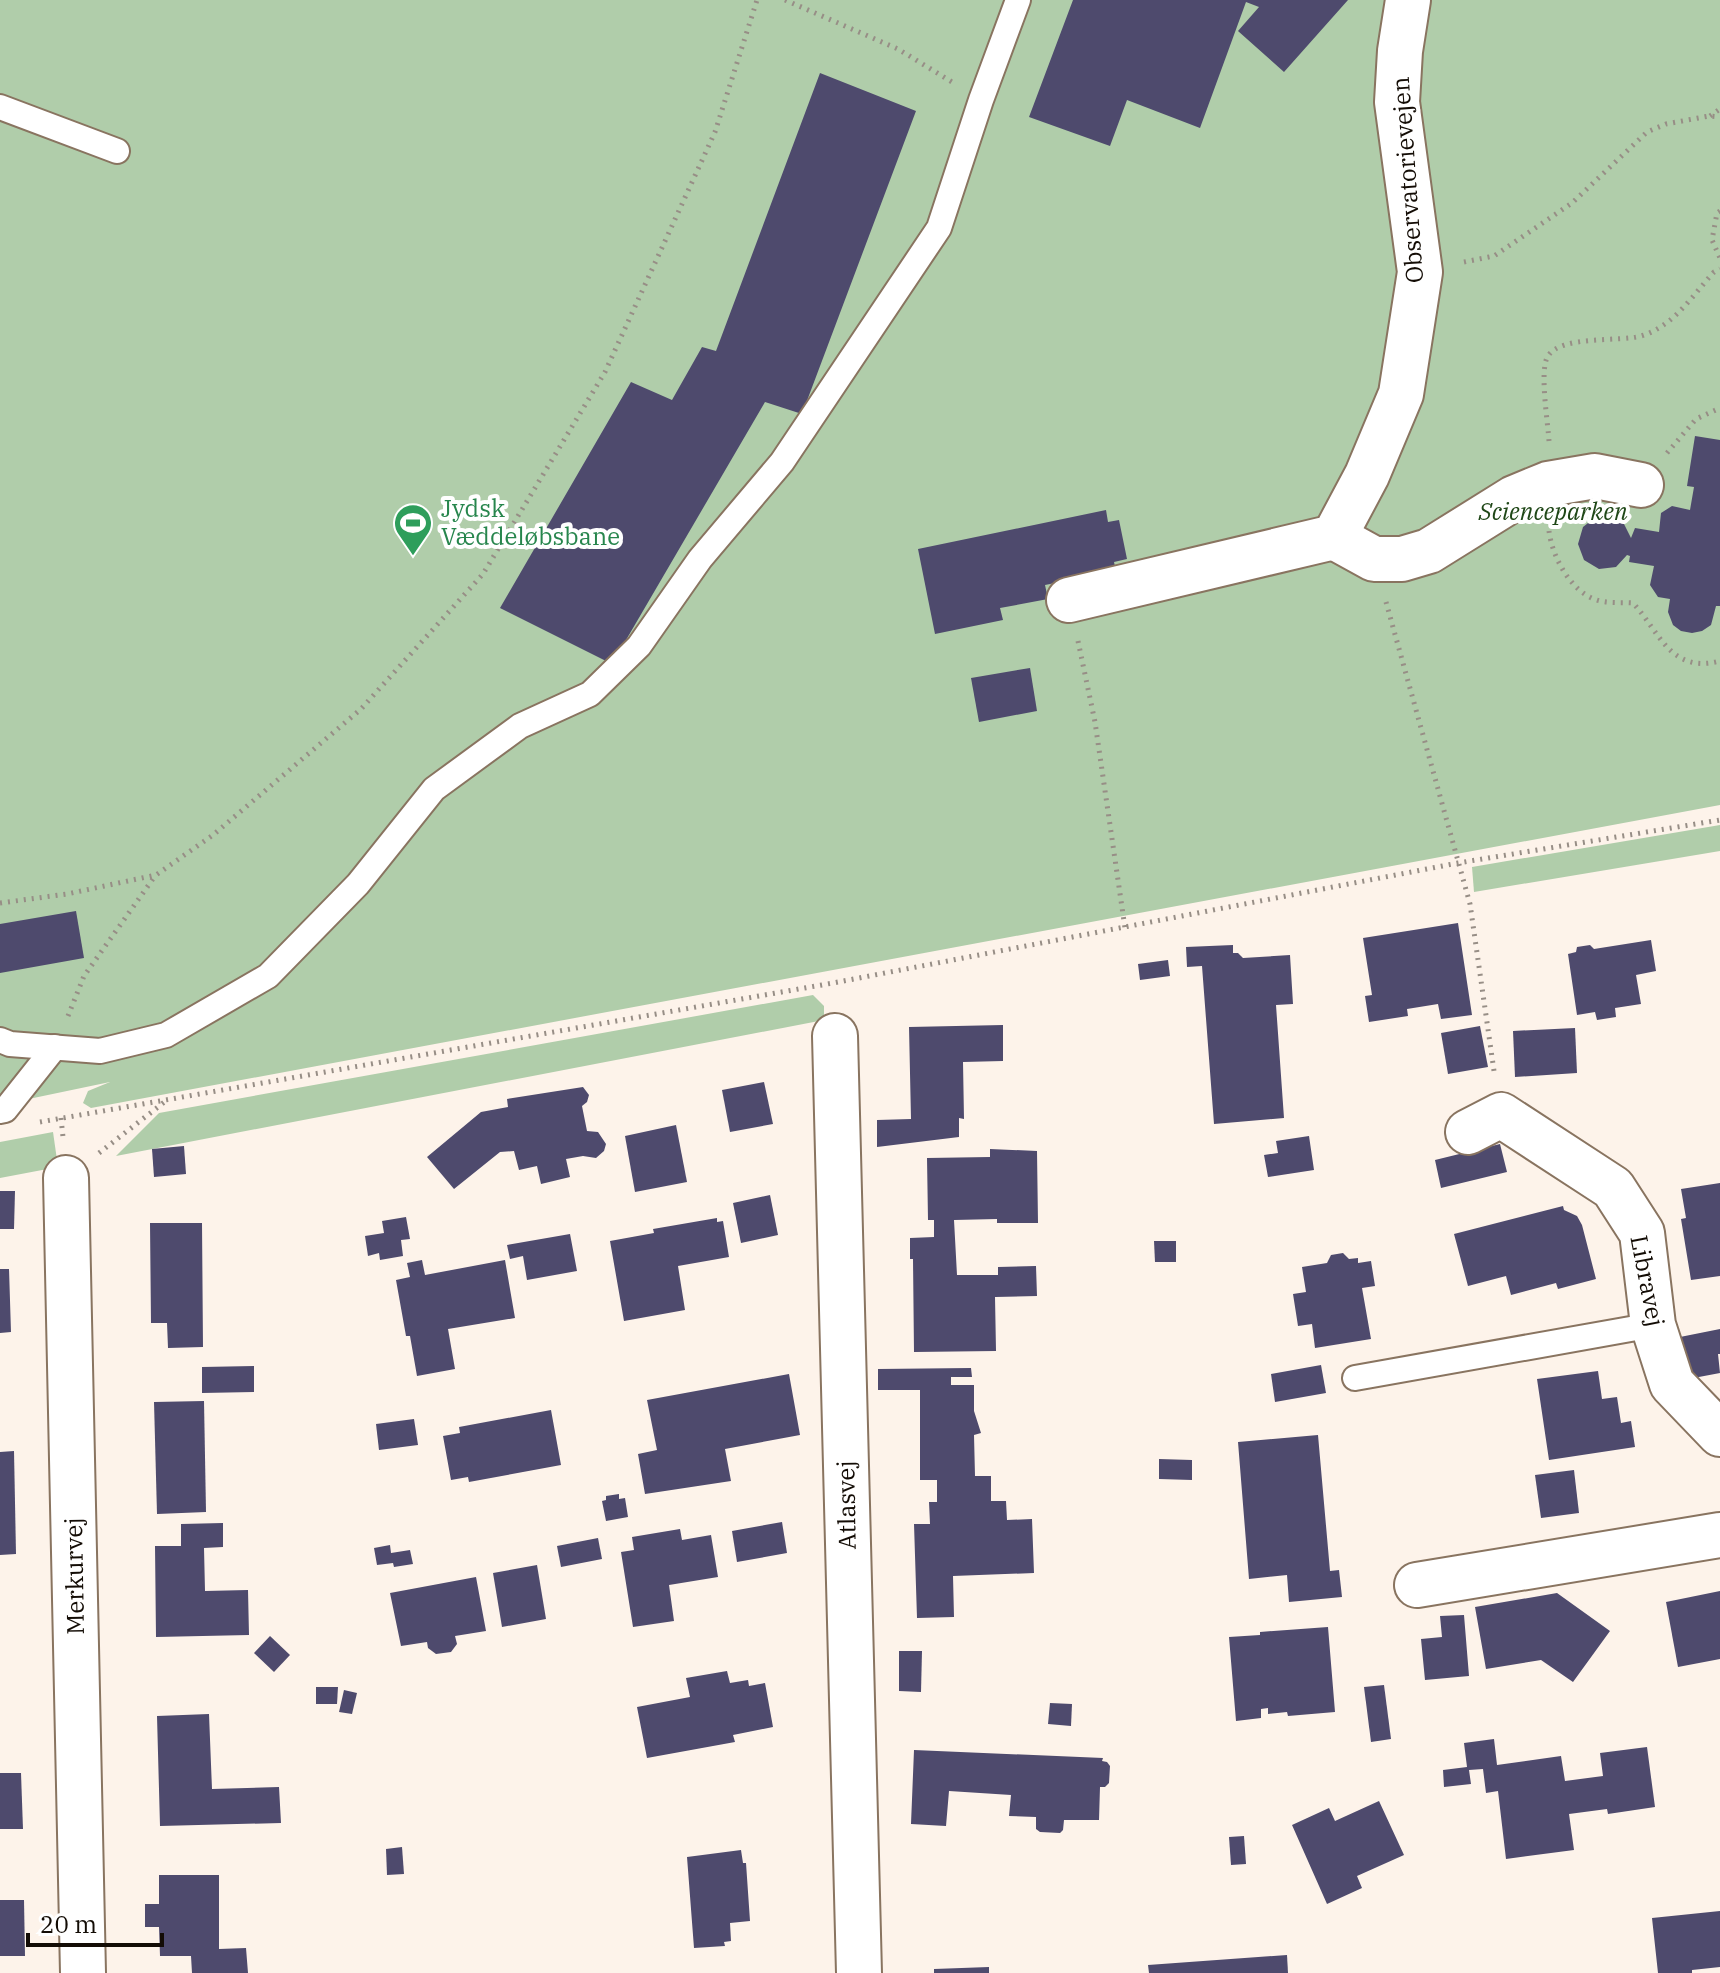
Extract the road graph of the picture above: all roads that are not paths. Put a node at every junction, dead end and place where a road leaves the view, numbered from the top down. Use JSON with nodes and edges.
{"nodes":[{"id":1,"x":1018,"y":0,"type":"edge"},
{"id":2,"x":1408,"y":0,"type":"edge"},
{"id":3,"x":0,"y":107,"type":"edge"},
{"id":4,"x":117,"y":151,"type":"dead end"},
{"id":5,"x":1641,"y":485,"type":"dead end"},
{"id":6,"x":1334,"y":537,"type":"junction"},
{"id":7,"x":1069,"y":600,"type":"road end"},
{"id":8,"x":835,"y":1036,"type":"dead end"},
{"id":9,"x":0,"y":1040,"type":"edge"},
{"id":10,"x":55,"y":1047,"type":"junction"},
{"id":11,"x":0,"y":1111,"type":"edge"},
{"id":12,"x":1485,"y":1124,"type":"road end"},
{"id":13,"x":66,"y":1178,"type":"road end"},
{"id":14,"x":1653,"y":1325,"type":"junction"},
{"id":15,"x":1355,"y":1378,"type":"dead end"},
{"id":16,"x":1720,"y":1434,"type":"edge"},
{"id":17,"x":1720,"y":1535,"type":"edge"},
{"id":18,"x":1417,"y":1585,"type":"dead end"},
{"id":19,"x":83,"y":1973,"type":"edge"},
{"id":20,"x":859,"y":1973,"type":"edge"}],
"edges":[{"from":1,"to":10,"type":"lane"},
{"from":2,"to":6,"type":"street","name":"Observatorievejen"},
{"from":3,"to":4,"type":"lane"},
{"from":5,"to":6,"type":"street"},
{"from":6,"to":7,"type":"street"},
{"from":8,"to":20,"type":"street","name":"Atlasvej"},
{"from":9,"to":10,"type":"lane"},
{"from":10,"to":11,"type":"lane"},
{"from":12,"to":14,"type":"street","name":"Libravej"},
{"from":13,"to":19,"type":"street","name":"Merkurvej"},
{"from":14,"to":15,"type":"lane"},
{"from":14,"to":16,"type":"street","name":"Libravej"},
{"from":17,"to":18,"type":"street"}]}
